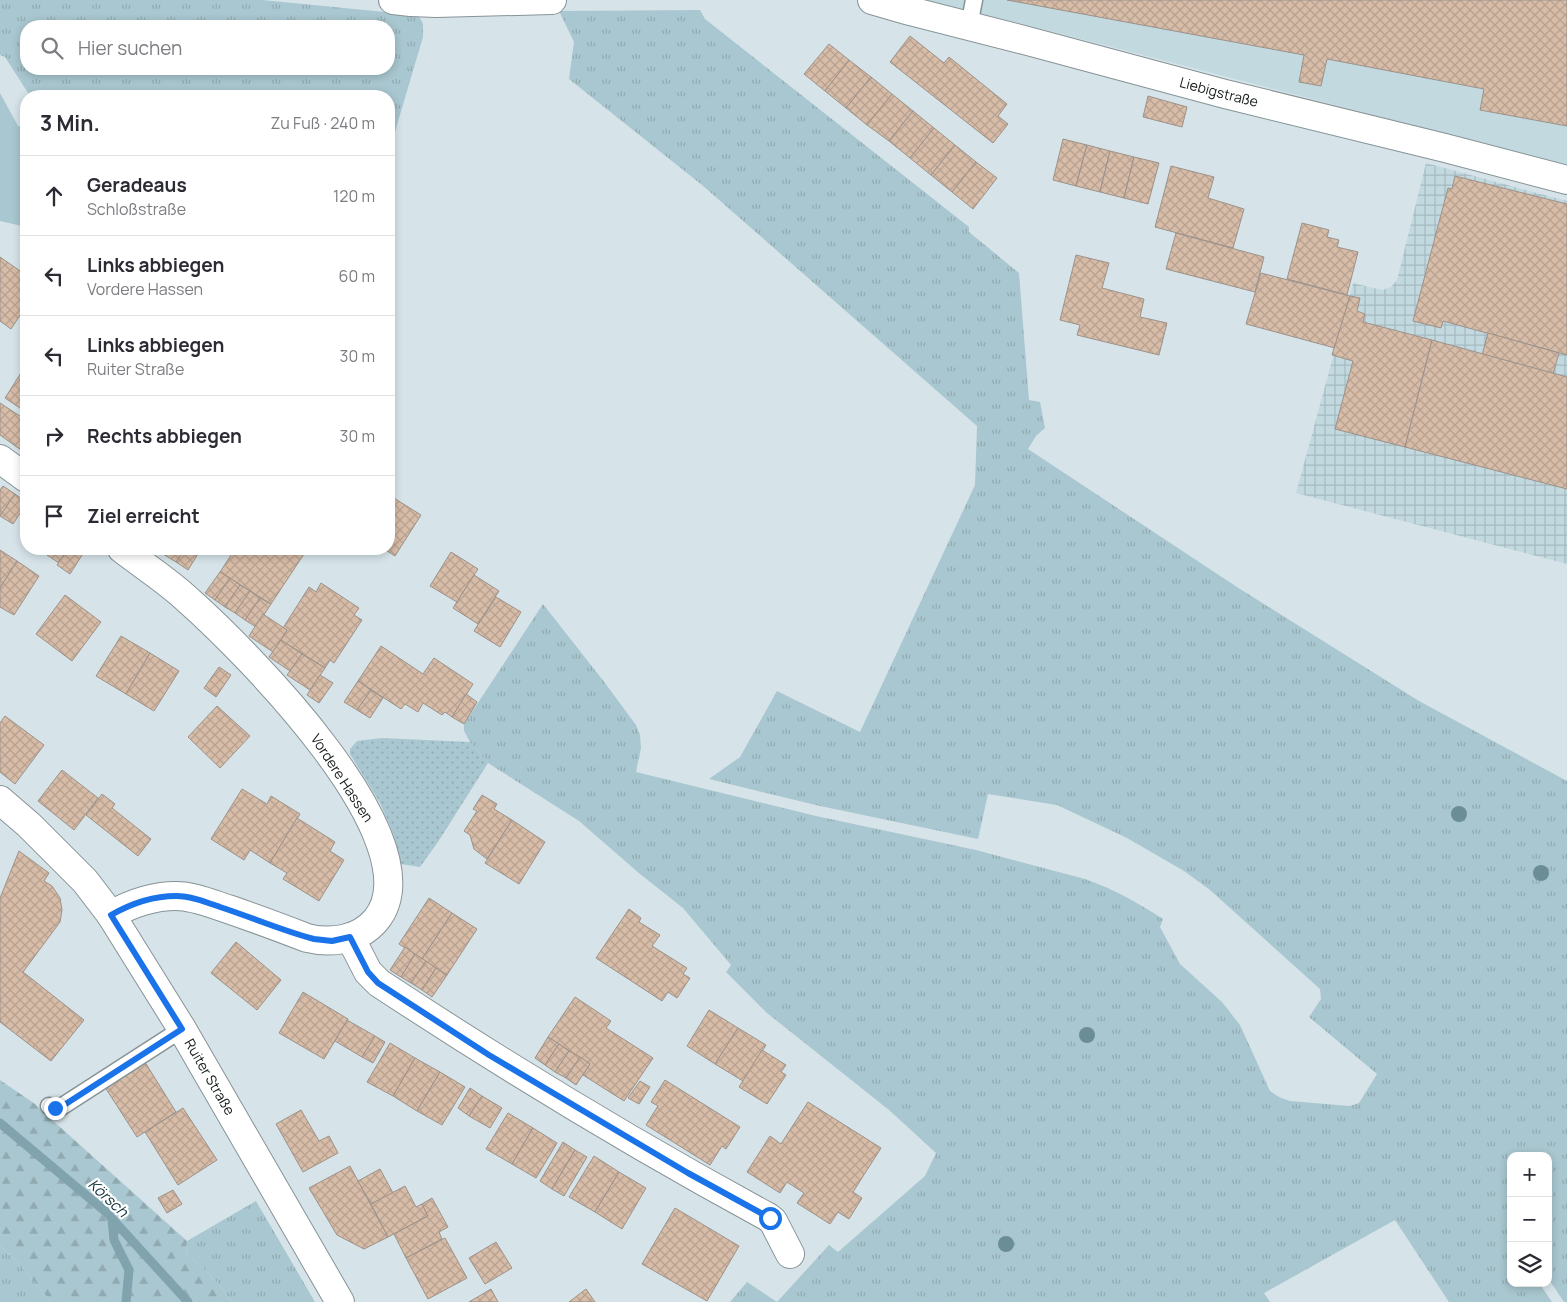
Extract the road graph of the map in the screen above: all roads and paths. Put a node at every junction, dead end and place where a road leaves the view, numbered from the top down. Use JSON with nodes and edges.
{"nodes":[{"id":1,"x":393,"y":0,"type":"edge"},
{"id":2,"x":552,"y":0,"type":"edge"},
{"id":3,"x":872,"y":0,"type":"edge"},
{"id":4,"x":974,"y":0,"type":"edge"},
{"id":5,"x":969,"y":26,"type":"junction"},
{"id":6,"x":1567,"y":180,"type":"edge"},
{"id":7,"x":0,"y":459,"type":"edge"},
{"id":8,"x":20,"y":474,"type":"edge"},
{"id":9,"x":130,"y":555,"type":"edge"},
{"id":10,"x":0,"y":800,"type":"edge"},
{"id":11,"x":111,"y":915,"type":"junction"},
{"id":12,"x":350,"y":937,"type":"junction"},
{"id":13,"x":182,"y":1029,"type":"junction"},
{"id":14,"x":49,"y":1106,"type":"dead end"},
{"id":15,"x":790,"y":1254,"type":"dead end"},
{"id":16,"x":340,"y":1302,"type":"edge"}],
"edges":[{"from":1,"to":2,"type":"street"},
{"from":3,"to":5,"type":"street","name":"Liebigstraße"},
{"from":4,"to":5,"type":"lane"},
{"from":5,"to":6,"type":"street","name":"Liebigstraße"},
{"from":7,"to":8,"type":"street"},
{"from":9,"to":12,"type":"street","name":"Vordere Hassen"},
{"from":10,"to":11,"type":"street","name":"Ruiter Straße"},
{"from":11,"to":12,"type":"street","name":"Vordere Hassen"},
{"from":11,"to":13,"type":"street","name":"Ruiter Straße"},
{"from":12,"to":15,"type":"street"},
{"from":13,"to":14,"type":"lane"},
{"from":13,"to":16,"type":"street","name":"Ruiter Straße"}]}
